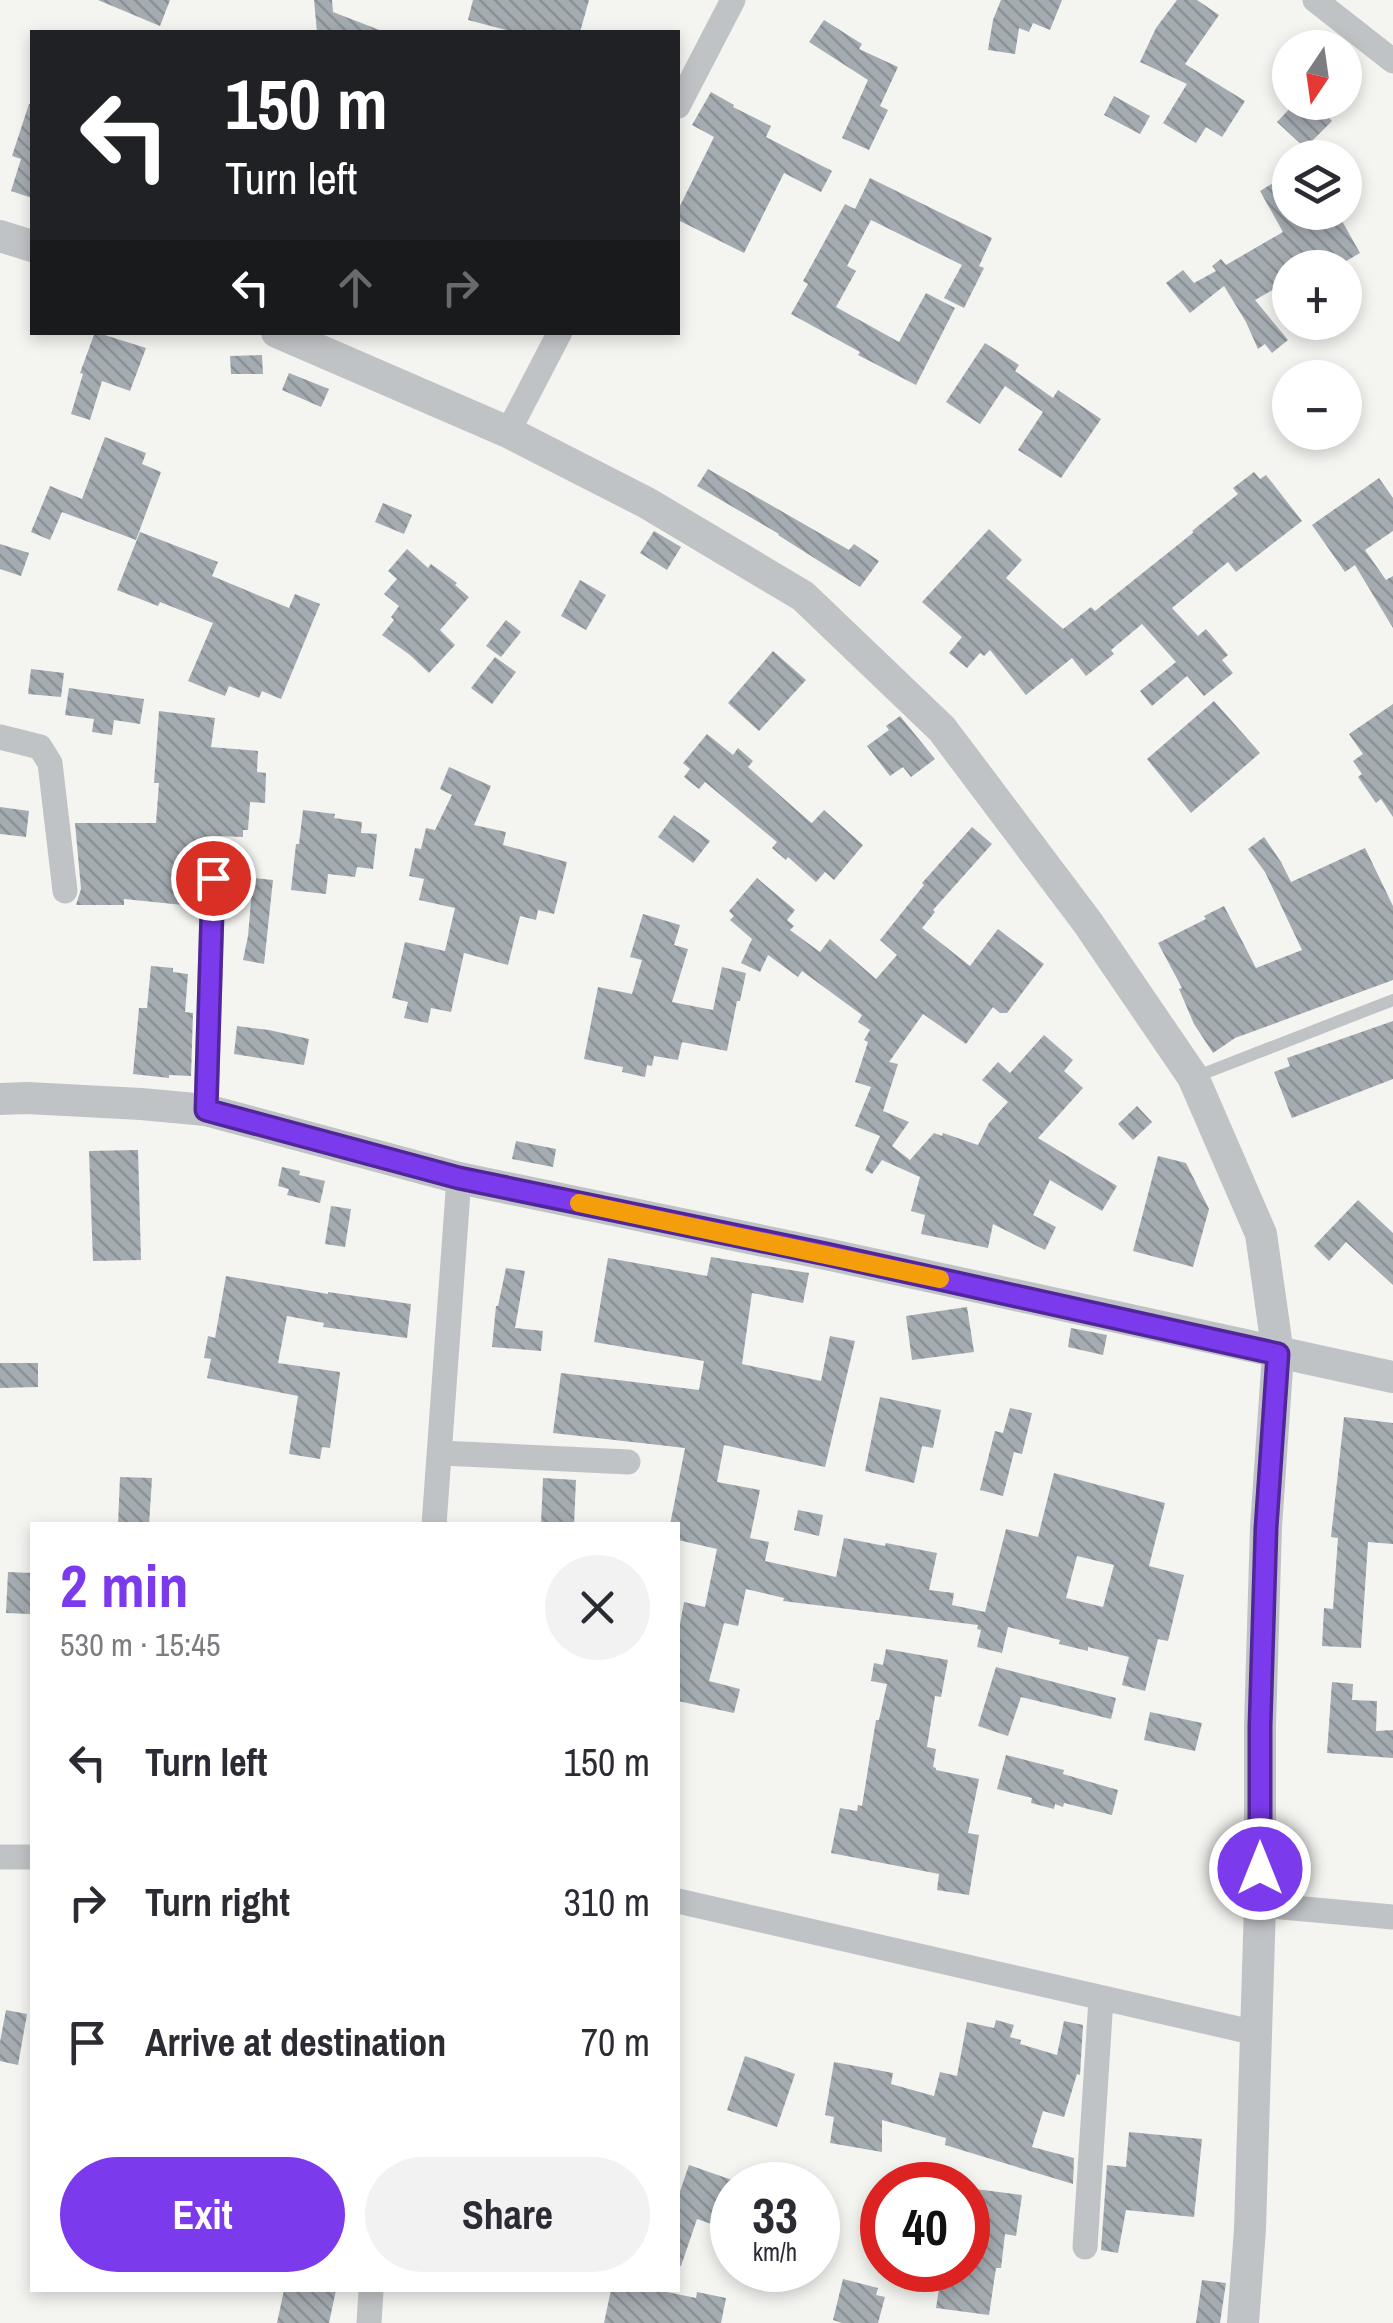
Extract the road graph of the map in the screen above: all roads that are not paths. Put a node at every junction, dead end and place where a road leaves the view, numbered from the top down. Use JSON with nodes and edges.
{"nodes":[{"id":1,"x":733,"y":0,"type":"edge"},
{"id":2,"x":1315,"y":0,"type":"edge"},
{"id":3,"x":1393,"y":60,"type":"edge"},
{"id":4,"x":680,"y":102,"type":"edge"},
{"id":5,"x":0,"y":236,"type":"edge"},
{"id":6,"x":30,"y":245,"type":"edge"},
{"id":7,"x":284,"y":335,"type":"edge"},
{"id":8,"x":558,"y":335,"type":"edge"},
{"id":9,"x":508,"y":432,"type":"junction"},
{"id":10,"x":0,"y":738,"type":"edge"},
{"id":11,"x":213,"y":878,"type":"dead end"},
{"id":12,"x":65,"y":891,"type":"dead end"},
{"id":13,"x":1393,"y":1000,"type":"edge"},
{"id":14,"x":1194,"y":1077,"type":"junction"},
{"id":15,"x":0,"y":1099,"type":"edge"},
{"id":16,"x":206,"y":1110,"type":"junction"},
{"id":17,"x":459,"y":1178,"type":"junction"},
{"id":18,"x":1278,"y":1354,"type":"junction"},
{"id":19,"x":1393,"y":1378,"type":"edge"},
{"id":20,"x":441,"y":1453,"type":"junction"},
{"id":21,"x":628,"y":1462,"type":"dead end"},
{"id":22,"x":434,"y":1522,"type":"edge"},
{"id":23,"x":30,"y":1856,"type":"edge"},
{"id":24,"x":0,"y":1857,"type":"edge"},
{"id":25,"x":680,"y":1901,"type":"edge"},
{"id":26,"x":1260,"y":1904,"type":"junction"},
{"id":27,"x":1393,"y":1917,"type":"edge"},
{"id":28,"x":1101,"y":1999,"type":"junction"},
{"id":29,"x":1256,"y":2032,"type":"junction"},
{"id":30,"x":1086,"y":2247,"type":"dead end"},
{"id":31,"x":372,"y":2292,"type":"edge"},
{"id":32,"x":368,"y":2323,"type":"edge"},
{"id":33,"x":1243,"y":2323,"type":"edge"}],
"edges":[{"from":1,"to":4,"type":"street"},
{"from":2,"to":3,"type":"street"},
{"from":5,"to":6,"type":"street"},
{"from":7,"to":9,"type":"street"},
{"from":8,"to":9,"type":"street"},
{"from":9,"to":14,"type":"street"},
{"from":10,"to":12,"type":"street"},
{"from":11,"to":16,"type":"street"},
{"from":13,"to":14,"type":"lane"},
{"from":14,"to":18,"type":"street"},
{"from":15,"to":16,"type":"street"},
{"from":16,"to":17,"type":"street"},
{"from":17,"to":18,"type":"street"},
{"from":17,"to":20,"type":"street"},
{"from":18,"to":19,"type":"street"},
{"from":18,"to":26,"type":"street"},
{"from":20,"to":21,"type":"street"},
{"from":20,"to":22,"type":"street"},
{"from":23,"to":24,"type":"street"},
{"from":25,"to":28,"type":"street"},
{"from":26,"to":27,"type":"street"},
{"from":26,"to":29,"type":"street"},
{"from":28,"to":29,"type":"street"},
{"from":28,"to":30,"type":"street"},
{"from":29,"to":33,"type":"street"},
{"from":31,"to":32,"type":"street"}]}
